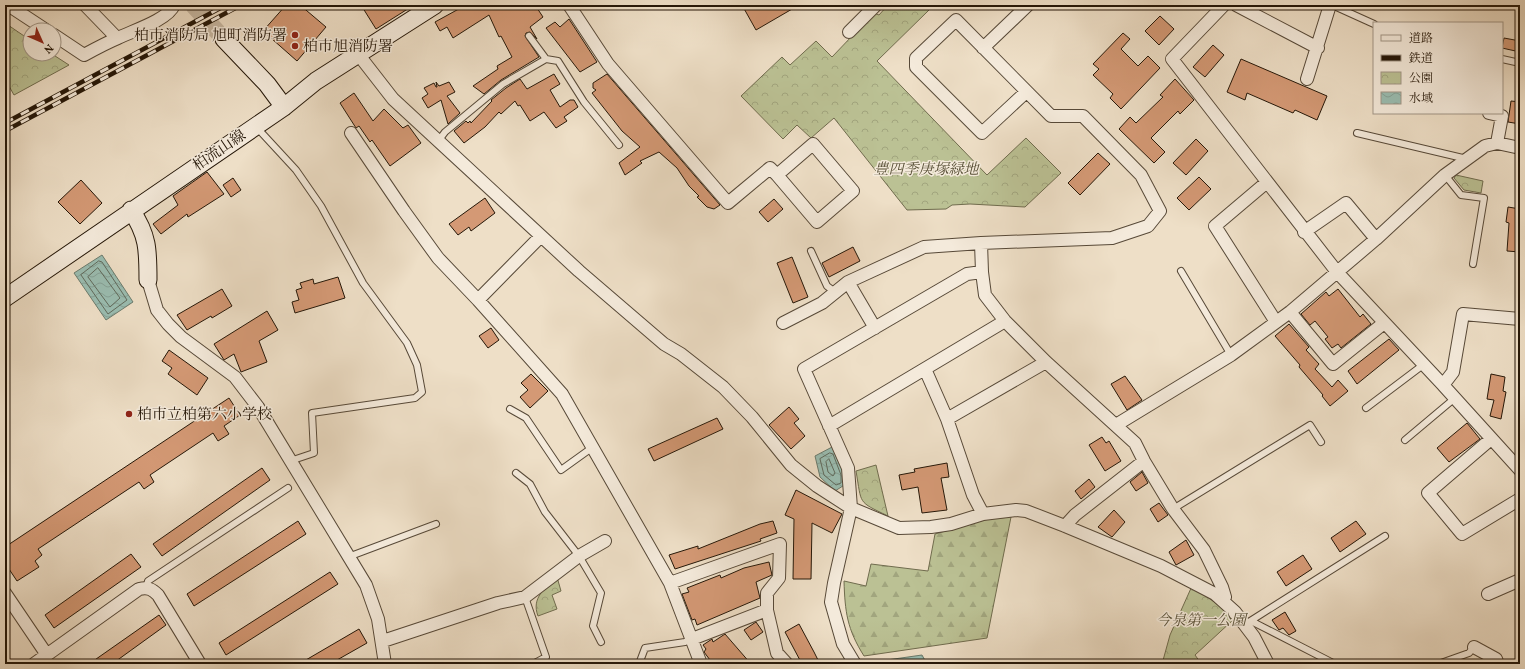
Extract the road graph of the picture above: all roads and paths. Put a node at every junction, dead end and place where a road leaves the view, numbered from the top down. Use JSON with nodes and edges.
{"nodes":[{"id":1,"x":8,"y":5,"type":"edge"},
{"id":2,"x":85,"y":5,"type":"edge"},
{"id":3,"x":174,"y":5,"type":"edge"},
{"id":4,"x":435,"y":5,"type":"edge"},
{"id":5,"x":569,"y":5,"type":"edge"},
{"id":6,"x":876,"y":5,"type":"edge"},
{"id":7,"x":1028,"y":5,"type":"edge"},
{"id":8,"x":1224,"y":5,"type":"edge"},
{"id":9,"x":1236,"y":5,"type":"edge"},
{"id":10,"x":1331,"y":5,"type":"edge"},
{"id":11,"x":34,"y":22,"type":"edge"},
{"id":12,"x":1373,"y":24,"type":"edge"},
{"id":13,"x":849,"y":32,"type":"dead end"},
{"id":14,"x":529,"y":36,"type":"dead end"},
{"id":15,"x":117,"y":38,"type":"junction"},
{"id":16,"x":224,"y":39,"type":"tunnel mouth"},
{"id":17,"x":62,"y":41,"type":"edge"},
{"id":18,"x":983,"y":48,"type":"junction"},
{"id":19,"x":1318,"y":48,"type":"junction"},
{"id":20,"x":358,"y":54,"type":"junction"},
{"id":21,"x":546,"y":59,"type":"junction"},
{"id":22,"x":1503,"y":59,"type":"edge"},
{"id":23,"x":1520,"y":63,"type":"edge"},
{"id":24,"x":1307,"y":80,"type":"dead end"},
{"id":25,"x":1026,"y":92,"type":"junction"},
{"id":26,"x":284,"y":107,"type":"junction"},
{"id":27,"x":1494,"y":114,"type":"edge"},
{"id":28,"x":260,"y":131,"type":"dead end"},
{"id":29,"x":351,"y":133,"type":"dead end"},
{"id":30,"x":1357,"y":133,"type":"dead end"},
{"id":31,"x":439,"y":140,"type":"junction"},
{"id":32,"x":1497,"y":143,"type":"junction"},
{"id":33,"x":620,"y":145,"type":"dead end"},
{"id":34,"x":1520,"y":148,"type":"edge"},
{"id":35,"x":1467,"y":159,"type":"junction"},
{"id":36,"x":777,"y":175,"type":"junction"},
{"id":37,"x":1445,"y":176,"type":"junction"},
{"id":38,"x":1267,"y":182,"type":"junction"},
{"id":39,"x":131,"y":210,"type":"junction"},
{"id":40,"x":1304,"y":232,"type":"junction"},
{"id":41,"x":541,"y":236,"type":"junction"},
{"id":42,"x":1376,"y":239,"type":"junction"},
{"id":43,"x":981,"y":243,"type":"junction"},
{"id":44,"x":811,"y":251,"type":"dead end"},
{"id":45,"x":1473,"y":264,"type":"dead end"},
{"id":46,"x":1181,"y":271,"type":"dead end"},
{"id":47,"x":982,"y":272,"type":"junction"},
{"id":48,"x":1337,"y":272,"type":"junction"},
{"id":49,"x":148,"y":280,"type":"joint"},
{"id":50,"x":848,"y":282,"type":"junction"},
{"id":51,"x":835,"y":292,"type":"junction"},
{"id":52,"x":5,"y":298,"type":"edge"},
{"id":53,"x":478,"y":300,"type":"junction"},
{"id":54,"x":1290,"y":312,"type":"junction"},
{"id":55,"x":1520,"y":319,"type":"edge"},
{"id":56,"x":1005,"y":321,"type":"junction"},
{"id":57,"x":1276,"y":322,"type":"junction"},
{"id":58,"x":783,"y":323,"type":"dead end"},
{"id":59,"x":1384,"y":323,"type":"junction"},
{"id":60,"x":874,"y":328,"type":"junction"},
{"id":61,"x":1231,"y":355,"type":"junction"},
{"id":62,"x":1046,"y":362,"type":"junction"},
{"id":63,"x":1423,"y":365,"type":"junction"},
{"id":64,"x":925,"y":369,"type":"junction"},
{"id":65,"x":1444,"y":385,"type":"junction"},
{"id":66,"x":1455,"y":398,"type":"junction"},
{"id":67,"x":1366,"y":408,"type":"dead end"},
{"id":68,"x":510,"y":409,"type":"dead end"},
{"id":69,"x":947,"y":419,"type":"junction"},
{"id":70,"x":1116,"y":425,"type":"junction"},
{"id":71,"x":829,"y":426,"type":"junction"},
{"id":72,"x":1491,"y":439,"type":"junction"},
{"id":73,"x":1405,"y":440,"type":"dead end"},
{"id":74,"x":1321,"y":442,"type":"dead end"},
{"id":75,"x":593,"y":447,"type":"junction"},
{"id":76,"x":290,"y":461,"type":"junction"},
{"id":77,"x":1144,"y":461,"type":"junction"},
{"id":78,"x":1520,"y":470,"type":"edge"},
{"id":79,"x":516,"y":473,"type":"dead end"},
{"id":80,"x":288,"y":488,"type":"dead end"},
{"id":81,"x":1520,"y":498,"type":"edge"},
{"id":82,"x":851,"y":508,"type":"junction"},
{"id":83,"x":1173,"y":509,"type":"junction"},
{"id":84,"x":983,"y":514,"type":"junction"},
{"id":85,"x":436,"y":524,"type":"dead end"},
{"id":86,"x":1065,"y":526,"type":"junction"},
{"id":87,"x":1385,"y":536,"type":"dead end"},
{"id":88,"x":605,"y":541,"type":"dead end"},
{"id":89,"x":579,"y":556,"type":"junction"},
{"id":90,"x":348,"y":557,"type":"junction"},
{"id":91,"x":1520,"y":580,"type":"edge"},
{"id":92,"x":670,"y":583,"type":"junction"},
{"id":93,"x":146,"y":588,"type":"junction"},
{"id":94,"x":5,"y":592,"type":"edge"},
{"id":95,"x":1488,"y":594,"type":"dead end"},
{"id":96,"x":525,"y":597,"type":"junction"},
{"id":97,"x":1223,"y":599,"type":"junction"},
{"id":98,"x":766,"y":610,"type":"junction"},
{"id":99,"x":1247,"y":623,"type":"junction"},
{"id":100,"x":692,"y":639,"type":"junction"},
{"id":101,"x":383,"y":641,"type":"junction"},
{"id":102,"x":601,"y":642,"type":"dead end"},
{"id":103,"x":1474,"y":647,"type":"joint"},
{"id":104,"x":47,"y":655,"type":"junction"},
{"id":105,"x":34,"y":664,"type":"edge"},
{"id":106,"x":200,"y":664,"type":"edge"},
{"id":107,"x":385,"y":664,"type":"edge"},
{"id":108,"x":533,"y":664,"type":"edge"},
{"id":109,"x":639,"y":664,"type":"edge"},
{"id":110,"x":701,"y":664,"type":"edge"},
{"id":111,"x":787,"y":664,"type":"edge"},
{"id":112,"x":855,"y":664,"type":"edge"},
{"id":113,"x":1268,"y":664,"type":"edge"},
{"id":114,"x":1335,"y":664,"type":"edge"},
{"id":115,"x":1438,"y":664,"type":"edge"},
{"id":116,"x":1498,"y":664,"type":"edge"}],
"edges":[{"from":1,"to":11,"type":"street"},
{"from":2,"to":15,"type":"street"},
{"from":3,"to":15,"type":"street"},
{"from":4,"to":20,"type":"main road","name":"柏流山線"},
{"from":5,"to":36,"type":"street"},
{"from":6,"to":13,"type":"street"},
{"from":7,"to":18,"type":"street"},
{"from":8,"to":38,"type":"street"},
{"from":9,"to":19,"type":"street"},
{"from":10,"to":12,"type":"lane"},
{"from":10,"to":19,"type":"street"},
{"from":14,"to":21,"type":"lane"},
{"from":15,"to":17,"type":"street"},
{"from":16,"to":26,"type":"main road"},
{"from":18,"to":25,"type":"street"},
{"from":18,"to":25,"type":"street"},
{"from":19,"to":24,"type":"street"},
{"from":20,"to":26,"type":"main road","name":"柏流山線"},
{"from":20,"to":31,"type":"street"},
{"from":21,"to":31,"type":"lane"},
{"from":21,"to":33,"type":"lane"},
{"from":22,"to":23,"type":"lane"},
{"from":25,"to":43,"type":"street"},
{"from":26,"to":39,"type":"main road","name":"柏流山線"},
{"from":27,"to":32,"type":"street"},
{"from":28,"to":76,"type":"lane"},
{"from":29,"to":53,"type":"street"},
{"from":30,"to":35,"type":"lane"},
{"from":31,"to":41,"type":"street"},
{"from":32,"to":34,"type":"street"},
{"from":32,"to":35,"type":"street"},
{"from":35,"to":37,"type":"street"},
{"from":36,"to":36,"type":"street"},
{"from":37,"to":42,"type":"street"},
{"from":37,"to":45,"type":"lane"},
{"from":38,"to":40,"type":"street"},
{"from":38,"to":57,"type":"street"},
{"from":39,"to":49,"type":"main road"},
{"from":39,"to":52,"type":"main road","name":"柏流山線"},
{"from":40,"to":42,"type":"street"},
{"from":40,"to":48,"type":"street"},
{"from":41,"to":53,"type":"street"},
{"from":41,"to":82,"type":"street"},
{"from":42,"to":48,"type":"street"},
{"from":43,"to":47,"type":"street"},
{"from":43,"to":50,"type":"street"},
{"from":44,"to":51,"type":"lane"},
{"from":46,"to":61,"type":"lane"},
{"from":47,"to":56,"type":"street"},
{"from":47,"to":60,"type":"street"},
{"from":48,"to":54,"type":"street"},
{"from":48,"to":59,"type":"street"},
{"from":49,"to":76,"type":"street"},
{"from":50,"to":51,"type":"street"},
{"from":50,"to":60,"type":"street"},
{"from":51,"to":58,"type":"street"},
{"from":53,"to":75,"type":"street"},
{"from":54,"to":57,"type":"street"},
{"from":54,"to":59,"type":"street"},
{"from":55,"to":65,"type":"street"},
{"from":56,"to":62,"type":"street"},
{"from":56,"to":64,"type":"street"},
{"from":57,"to":61,"type":"street"},
{"from":59,"to":63,"type":"street"},
{"from":60,"to":71,"type":"street"},
{"from":61,"to":70,"type":"street"},
{"from":62,"to":69,"type":"street"},
{"from":62,"to":70,"type":"street"},
{"from":63,"to":65,"type":"street"},
{"from":63,"to":67,"type":"lane"},
{"from":64,"to":69,"type":"street"},
{"from":64,"to":71,"type":"street"},
{"from":65,"to":66,"type":"street"},
{"from":66,"to":72,"type":"street"},
{"from":66,"to":73,"type":"lane"},
{"from":68,"to":75,"type":"lane"},
{"from":69,"to":84,"type":"street"},
{"from":70,"to":77,"type":"street"},
{"from":71,"to":82,"type":"street"},
{"from":72,"to":78,"type":"street"},
{"from":72,"to":81,"type":"street"},
{"from":74,"to":83,"type":"lane"},
{"from":75,"to":92,"type":"street"},
{"from":76,"to":90,"type":"street"},
{"from":77,"to":83,"type":"street"},
{"from":77,"to":86,"type":"street"},
{"from":79,"to":89,"type":"lane"},
{"from":80,"to":93,"type":"lane"},
{"from":82,"to":84,"type":"street"},
{"from":82,"to":112,"type":"street"},
{"from":83,"to":97,"type":"street"},
{"from":84,"to":86,"type":"street"},
{"from":85,"to":90,"type":"lane"},
{"from":86,"to":97,"type":"street"},
{"from":87,"to":99,"type":"lane"},
{"from":88,"to":89,"type":"street"},
{"from":89,"to":96,"type":"street"},
{"from":89,"to":102,"type":"lane"},
{"from":90,"to":101,"type":"street"},
{"from":91,"to":95,"type":"street"},
{"from":92,"to":98,"type":"street"},
{"from":92,"to":100,"type":"street"},
{"from":93,"to":104,"type":"street"},
{"from":93,"to":106,"type":"street"},
{"from":94,"to":104,"type":"street"},
{"from":96,"to":101,"type":"street"},
{"from":96,"to":108,"type":"lane"},
{"from":97,"to":99,"type":"street"},
{"from":98,"to":100,"type":"street"},
{"from":98,"to":111,"type":"street"},
{"from":99,"to":113,"type":"street"},
{"from":99,"to":114,"type":"lane"},
{"from":100,"to":109,"type":"lane"},
{"from":100,"to":110,"type":"street"},
{"from":101,"to":107,"type":"street"},
{"from":103,"to":115,"type":"lane"},
{"from":103,"to":116,"type":"street"},
{"from":104,"to":105,"type":"street"}]}
